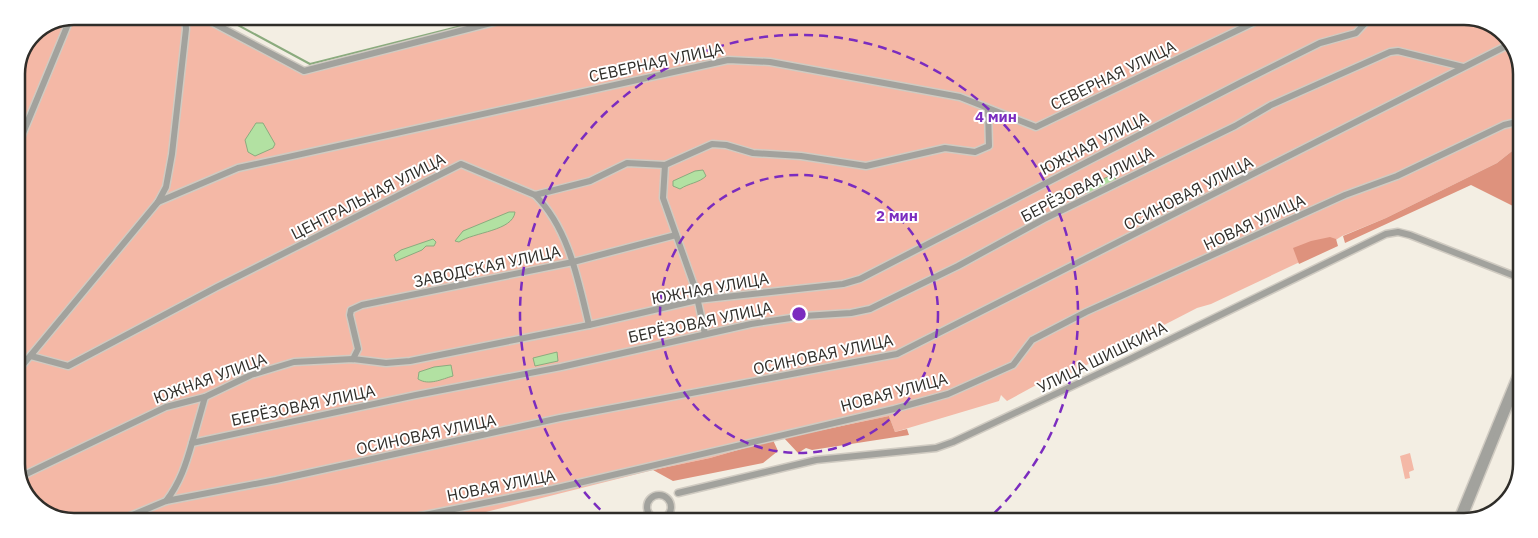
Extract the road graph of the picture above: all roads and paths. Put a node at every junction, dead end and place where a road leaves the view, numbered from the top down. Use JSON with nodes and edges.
{"nodes":[{"id":1,"x":186,"y":25,"type":"edge"},
{"id":2,"x":219,"y":25,"type":"edge"},
{"id":3,"x":483,"y":25,"type":"edge"},
{"id":4,"x":1248,"y":25,"type":"edge"},
{"id":5,"x":1363,"y":25,"type":"edge"},
{"id":6,"x":67,"y":26,"type":"edge"},
{"id":7,"x":1504,"y":46,"type":"edge"},
{"id":8,"x":1463,"y":66,"type":"junction"},
{"id":9,"x":988,"y":109,"type":"junction"},
{"id":10,"x":1513,"y":123,"type":"edge"},
{"id":11,"x":25,"y":128,"type":"edge"},
{"id":12,"x":665,"y":165,"type":"junction"},
{"id":13,"x":536,"y":195,"type":"junction"},
{"id":14,"x":158,"y":202,"type":"junction"},
{"id":15,"x":676,"y":235,"type":"junction"},
{"id":16,"x":573,"y":262,"type":"junction"},
{"id":17,"x":1513,"y":275,"type":"edge"},
{"id":18,"x":697,"y":300,"type":"junction"},
{"id":19,"x":589,"y":326,"type":"junction"},
{"id":20,"x":705,"y":334,"type":"junction"},
{"id":21,"x":31,"y":356,"type":"junction"},
{"id":22,"x":353,"y":359,"type":"junction"},
{"id":23,"x":25,"y":363,"type":"edge"},
{"id":24,"x":1513,"y":383,"type":"edge"},
{"id":25,"x":205,"y":398,"type":"junction"},
{"id":26,"x":1513,"y":398,"type":"edge"},
{"id":27,"x":192,"y":443,"type":"junction"},
{"id":28,"x":26,"y":474,"type":"edge"},
{"id":29,"x":678,"y":493,"type":"dead end"},
{"id":30,"x":166,"y":501,"type":"junction"},
{"id":31,"x":137,"y":513,"type":"edge"},
{"id":32,"x":435,"y":513,"type":"edge"},
{"id":33,"x":649,"y":513,"type":"edge"},
{"id":34,"x":669,"y":513,"type":"edge"},
{"id":35,"x":1460,"y":513,"type":"edge"},
{"id":36,"x":1466,"y":513,"type":"edge"}],
"edges":[{"from":1,"to":14,"type":"street"},
{"from":2,"to":3,"type":"street"},
{"from":4,"to":9,"type":"street","name":"СЕВЕРНАЯ УЛИЦА"},
{"from":5,"to":18,"type":"street","name":"ЮЖНАЯ УЛИЦА"},
{"from":6,"to":11,"type":"street"},
{"from":7,"to":8,"type":"street","name":"ОСИНОВАЯ УЛИЦА"},
{"from":8,"to":20,"type":"street","name":"БЕРЁЗОВАЯ УЛИЦА"},
{"from":8,"to":30,"type":"street","name":"ОСИНОВАЯ УЛИЦА"},
{"from":9,"to":12,"type":"street"},
{"from":9,"to":14,"type":"street","name":"СЕВЕРНАЯ УЛИЦА"},
{"from":10,"to":32,"type":"street","name":"НОВАЯ УЛИЦА"},
{"from":12,"to":13,"type":"street"},
{"from":12,"to":15,"type":"street"},
{"from":13,"to":16,"type":"street"},
{"from":13,"to":21,"type":"street","name":"ЦЕНТРАЛЬНАЯ УЛИЦА"},
{"from":14,"to":21,"type":"street"},
{"from":15,"to":16,"type":"street","name":"ЗАВОДСКАЯ УЛИЦА"},
{"from":15,"to":18,"type":"street"},
{"from":16,"to":19,"type":"street"},
{"from":16,"to":22,"type":"street","name":"ЗАВОДСКАЯ УЛИЦА"},
{"from":17,"to":29,"type":"street","name":"УЛИЦА ШИШКИНА"},
{"from":18,"to":19,"type":"street","name":"ЮЖНАЯ УЛИЦА"},
{"from":18,"to":20,"type":"street"},
{"from":19,"to":22,"type":"street","name":"ЮЖНАЯ УЛИЦА"},
{"from":20,"to":27,"type":"street","name":"БЕРЁЗОВАЯ УЛИЦА"},
{"from":21,"to":23,"type":"street"},
{"from":22,"to":25,"type":"street","name":"ЮЖНАЯ УЛИЦА"},
{"from":24,"to":35,"type":"street"},
{"from":25,"to":27,"type":"street"},
{"from":25,"to":28,"type":"street","name":"ЮЖНАЯ УЛИЦА"},
{"from":26,"to":36,"type":"street"},
{"from":27,"to":30,"type":"street"},
{"from":30,"to":31,"type":"street","name":"ОСИНОВАЯ УЛИЦА"},
{"from":33,"to":34,"type":"street"}]}
